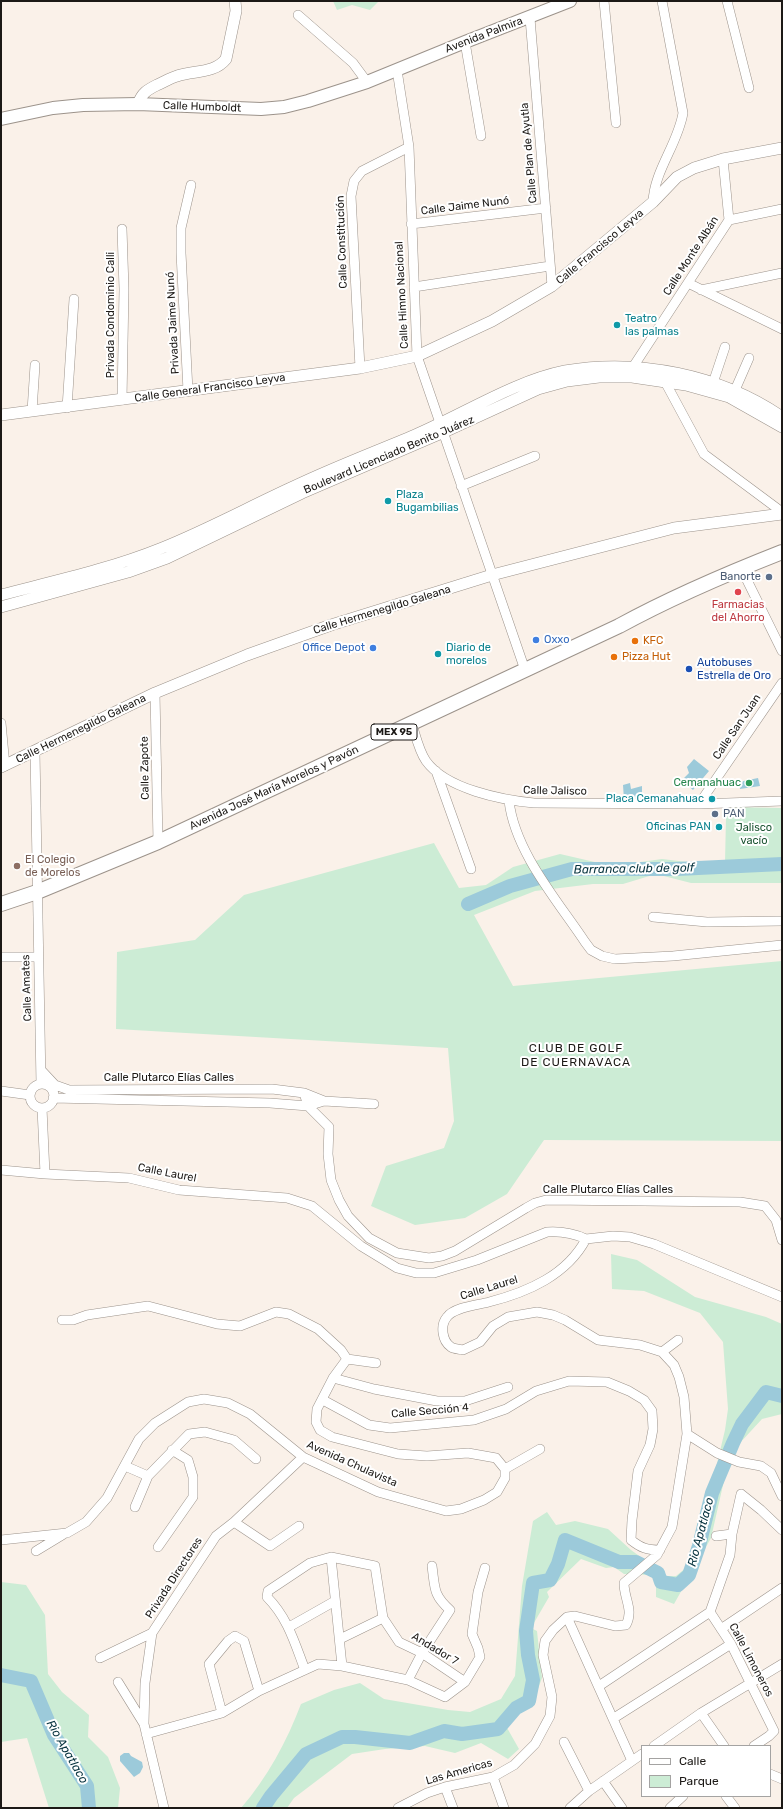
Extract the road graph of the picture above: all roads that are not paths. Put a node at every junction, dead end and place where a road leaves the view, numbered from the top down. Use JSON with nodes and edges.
{"nodes":[{"id":1,"x":235,"y":1,"type":"edge"},
{"id":2,"x":570,"y":1,"type":"edge"},
{"id":3,"x":604,"y":1,"type":"edge"},
{"id":4,"x":662,"y":1,"type":"edge"},
{"id":5,"x":727,"y":1,"type":"edge"},
{"id":6,"x":298,"y":15,"type":"dead end"},
{"id":7,"x":530,"y":18,"type":"junction"},
{"id":8,"x":465,"y":42,"type":"junction"},
{"id":9,"x":397,"y":70,"type":"junction"},
{"id":10,"x":367,"y":82,"type":"junction"},
{"id":11,"x":749,"y":88,"type":"dead end"},
{"id":12,"x":138,"y":104,"type":"junction"},
{"id":13,"x":1,"y":119,"type":"edge"},
{"id":14,"x":616,"y":123,"type":"dead end"},
{"id":15,"x":481,"y":136,"type":"dead end"},
{"id":16,"x":409,"y":147,"type":"junction"},
{"id":17,"x":782,"y":148,"type":"edge"},
{"id":18,"x":723,"y":159,"type":"junction"},
{"id":19,"x":190,"y":185,"type":"dead end"},
{"id":20,"x":653,"y":202,"type":"junction"},
{"id":21,"x":546,"y":208,"type":"junction"},
{"id":22,"x":782,"y":209,"type":"edge"},
{"id":23,"x":729,"y":220,"type":"junction"},
{"id":24,"x":411,"y":224,"type":"junction"},
{"id":25,"x":122,"y":229,"type":"dead end"},
{"id":26,"x":550,"y":266,"type":"junction"},
{"id":27,"x":782,"y":273,"type":"edge"},
{"id":28,"x":688,"y":283,"type":"junction"},
{"id":29,"x":552,"y":286,"type":"junction"},
{"id":30,"x":414,"y":287,"type":"junction"},
{"id":31,"x":701,"y":290,"type":"junction"},
{"id":32,"x":74,"y":299,"type":"dead end"},
{"id":33,"x":782,"y":329,"type":"edge"},
{"id":34,"x":725,"y":347,"type":"dead end"},
{"id":35,"x":417,"y":356,"type":"junction"},
{"id":36,"x":749,"y":358,"type":"dead end"},
{"id":37,"x":35,"y":365,"type":"dead end"},
{"id":38,"x":360,"y":368,"type":"junction"},
{"id":39,"x":632,"y":372,"type":"junction"},
{"id":40,"x":662,"y":376,"type":"junction"},
{"id":41,"x":713,"y":383,"type":"junction"},
{"id":42,"x":188,"y":391,"type":"junction"},
{"id":43,"x":733,"y":395,"type":"junction"},
{"id":44,"x":122,"y":400,"type":"junction"},
{"id":45,"x":67,"y":408,"type":"junction"},
{"id":46,"x":32,"y":411,"type":"junction"},
{"id":47,"x":1,"y":415,"type":"edge"},
{"id":48,"x":782,"y":417,"type":"edge"},
{"id":49,"x":782,"y":427,"type":"edge"},
{"id":50,"x":443,"y":428,"type":"junction"},
{"id":51,"x":535,"y":456,"type":"dead end"},
{"id":52,"x":461,"y":486,"type":"junction"},
{"id":53,"x":782,"y":513,"type":"edge"},
{"id":54,"x":782,"y":552,"type":"edge"},
{"id":55,"x":165,"y":553,"type":"junction"},
{"id":56,"x":741,"y":568,"type":"junction"},
{"id":57,"x":492,"y":575,"type":"junction"},
{"id":58,"x":1,"y":596,"type":"edge"},
{"id":59,"x":1,"y":607,"type":"edge"},
{"id":60,"x":782,"y":651,"type":"edge"},
{"id":61,"x":525,"y":670,"type":"junction"},
{"id":62,"x":782,"y":683,"type":"edge"},
{"id":63,"x":155,"y":693,"type":"junction"},
{"id":64,"x":1,"y":723,"type":"edge"},
{"id":65,"x":412,"y":724,"type":"junction"},
{"id":66,"x":35,"y":752,"type":"junction"},
{"id":67,"x":3,"y":766,"type":"edge"},
{"id":68,"x":436,"y":771,"type":"junction"},
{"id":69,"x":509,"y":801,"type":"junction"},
{"id":70,"x":782,"y":801,"type":"edge"},
{"id":71,"x":699,"y":804,"type":"junction"},
{"id":72,"x":158,"y":842,"type":"junction"},
{"id":73,"x":471,"y":869,"type":"dead end"},
{"id":74,"x":37,"y":892,"type":"junction"},
{"id":75,"x":1,"y":904,"type":"edge"},
{"id":76,"x":653,"y":917,"type":"dead end"},
{"id":77,"x":782,"y":922,"type":"edge"},
{"id":78,"x":782,"y":945,"type":"edge"},
{"id":79,"x":38,"y":956,"type":"junction"},
{"id":80,"x":1,"y":957,"type":"edge"},
{"id":81,"x":41,"y":1070,"type":"junction"},
{"id":82,"x":41,"y":1084,"type":"junction"},
{"id":83,"x":1,"y":1091,"type":"edge"},
{"id":84,"x":304,"y":1093,"type":"junction"},
{"id":85,"x":30,"y":1094,"type":"junction"},
{"id":86,"x":53,"y":1098,"type":"junction"},
{"id":87,"x":324,"y":1101,"type":"junction"},
{"id":88,"x":374,"y":1104,"type":"dead end"},
{"id":89,"x":308,"y":1106,"type":"junction"},
{"id":90,"x":42,"y":1108,"type":"junction"},
{"id":91,"x":1,"y":1170,"type":"edge"},
{"id":92,"x":45,"y":1174,"type":"junction"},
{"id":93,"x":586,"y":1239,"type":"junction"},
{"id":94,"x":782,"y":1240,"type":"edge"},
{"id":95,"x":782,"y":1297,"type":"edge"},
{"id":96,"x":62,"y":1320,"type":"dead end"},
{"id":97,"x":678,"y":1340,"type":"dead end"},
{"id":98,"x":662,"y":1352,"type":"junction"},
{"id":99,"x":347,"y":1359,"type":"junction"},
{"id":100,"x":376,"y":1363,"type":"dead end"},
{"id":101,"x":333,"y":1378,"type":"junction"},
{"id":102,"x":508,"y":1387,"type":"dead end"},
{"id":103,"x":323,"y":1400,"type":"junction"},
{"id":104,"x":687,"y":1434,"type":"junction"},
{"id":105,"x":172,"y":1450,"type":"junction"},
{"id":106,"x":540,"y":1450,"type":"dead end"},
{"id":107,"x":303,"y":1457,"type":"junction"},
{"id":108,"x":256,"y":1459,"type":"dead end"},
{"id":109,"x":125,"y":1466,"type":"junction"},
{"id":110,"x":505,"y":1469,"type":"junction"},
{"id":111,"x":148,"y":1476,"type":"junction"},
{"id":112,"x":782,"y":1496,"type":"edge"},
{"id":113,"x":135,"y":1507,"type":"dead end"},
{"id":114,"x":234,"y":1522,"type":"junction"},
{"id":115,"x":299,"y":1526,"type":"dead end"},
{"id":116,"x":782,"y":1530,"type":"edge"},
{"id":117,"x":67,"y":1533,"type":"junction"},
{"id":118,"x":732,"y":1534,"type":"junction"},
{"id":119,"x":716,"y":1536,"type":"dead end"},
{"id":120,"x":1,"y":1540,"type":"edge"},
{"id":121,"x":158,"y":1547,"type":"dead end"},
{"id":122,"x":660,"y":1550,"type":"junction"},
{"id":123,"x":36,"y":1551,"type":"dead end"},
{"id":124,"x":331,"y":1557,"type":"junction"},
{"id":125,"x":432,"y":1566,"type":"dead end"},
{"id":126,"x":485,"y":1568,"type":"dead end"},
{"id":127,"x":782,"y":1588,"type":"edge"},
{"id":128,"x":335,"y":1601,"type":"junction"},
{"id":129,"x":710,"y":1612,"type":"junction"},
{"id":130,"x":567,"y":1617,"type":"junction"},
{"id":131,"x":383,"y":1618,"type":"junction"},
{"id":132,"x":289,"y":1628,"type":"junction"},
{"id":133,"x":721,"y":1629,"type":"junction"},
{"id":134,"x":152,"y":1634,"type":"junction"},
{"id":135,"x":340,"y":1639,"type":"junction"},
{"id":136,"x":731,"y":1644,"type":"junction"},
{"id":137,"x":422,"y":1653,"type":"junction"},
{"id":138,"x":100,"y":1658,"type":"dead end"},
{"id":139,"x":782,"y":1664,"type":"edge"},
{"id":140,"x":342,"y":1666,"type":"junction"},
{"id":141,"x":305,"y":1670,"type":"junction"},
{"id":142,"x":408,"y":1680,"type":"junction"},
{"id":143,"x":118,"y":1682,"type":"dead end"},
{"id":144,"x":465,"y":1682,"type":"junction"},
{"id":145,"x":749,"y":1683,"type":"junction"},
{"id":146,"x":599,"y":1686,"type":"junction"},
{"id":147,"x":259,"y":1691,"type":"junction"},
{"id":148,"x":222,"y":1713,"type":"junction"},
{"id":149,"x":701,"y":1713,"type":"junction"},
{"id":150,"x":614,"y":1718,"type":"junction"},
{"id":151,"x":144,"y":1724,"type":"junction"},
{"id":152,"x":776,"y":1728,"type":"edge"},
{"id":153,"x":146,"y":1734,"type":"junction"},
{"id":154,"x":564,"y":1742,"type":"dead end"},
{"id":155,"x":655,"y":1745,"type":"edge"},
{"id":156,"x":723,"y":1745,"type":"edge"},
{"id":157,"x":756,"y":1745,"type":"edge"},
{"id":158,"x":641,"y":1755,"type":"edge"},
{"id":159,"x":632,"y":1761,"type":"junction"},
{"id":160,"x":771,"y":1774,"type":"edge"},
{"id":161,"x":493,"y":1777,"type":"junction"},
{"id":162,"x":782,"y":1779,"type":"edge"},
{"id":163,"x":603,"y":1781,"type":"junction"},
{"id":164,"x":445,"y":1787,"type":"junction"},
{"id":165,"x":589,"y":1791,"type":"junction"},
{"id":166,"x":682,"y":1797,"type":"edge"},
{"id":167,"x":727,"y":1797,"type":"edge"},
{"id":168,"x":164,"y":1808,"type":"edge"},
{"id":169,"x":398,"y":1808,"type":"edge"},
{"id":170,"x":453,"y":1808,"type":"edge"},
{"id":171,"x":504,"y":1808,"type":"edge"},
{"id":172,"x":570,"y":1808,"type":"edge"},
{"id":173,"x":622,"y":1808,"type":"edge"},
{"id":174,"x":670,"y":1808,"type":"edge"},
{"id":175,"x":735,"y":1808,"type":"edge"}],
"edges":[{"from":1,"to":12,"type":"street"},
{"from":2,"to":7,"type":"main road","name":"Avenida Palmira"},
{"from":3,"to":14,"type":"street"},
{"from":4,"to":20,"type":"street"},
{"from":5,"to":11,"type":"street"},
{"from":6,"to":10,"type":"street"},
{"from":7,"to":8,"type":"main road","name":"Avenida Palmira"},
{"from":7,"to":21,"type":"street","name":"Calle Plan de Ayutla"},
{"from":8,"to":9,"type":"main road","name":"Avenida Palmira"},
{"from":8,"to":15,"type":"street"},
{"from":9,"to":10,"type":"main road","name":"Calle Humboldt"},
{"from":9,"to":16,"type":"street","name":"Calle Himno Nacional"},
{"from":10,"to":12,"type":"main road","name":"Calle Humboldt"},
{"from":12,"to":13,"type":"main road","name":"Calle Humboldt"},
{"from":16,"to":24,"type":"street","name":"Calle Himno Nacional"},
{"from":16,"to":38,"type":"street","name":"Calle Constitución"},
{"from":17,"to":18,"type":"street","name":"Calle Francisco Leyva"},
{"from":18,"to":20,"type":"street","name":"Calle Francisco Leyva"},
{"from":18,"to":23,"type":"street","name":"Calle Monte Albán"},
{"from":19,"to":42,"type":"street","name":"Privada Jaime Nunó"},
{"from":20,"to":29,"type":"street","name":"Calle Francisco Leyva"},
{"from":21,"to":24,"type":"street","name":"Calle Jaime Nunó"},
{"from":21,"to":26,"type":"street","name":"Calle Plan de Ayutla"},
{"from":22,"to":23,"type":"street"},
{"from":23,"to":28,"type":"street","name":"Calle Monte Albán"},
{"from":24,"to":30,"type":"street","name":"Calle Himno Nacional"},
{"from":25,"to":44,"type":"street","name":"Privada Condominio Calli"},
{"from":26,"to":29,"type":"street","name":"Calle Plan de Ayutla"},
{"from":26,"to":30,"type":"street"},
{"from":27,"to":31,"type":"street"},
{"from":28,"to":31,"type":"street"},
{"from":28,"to":39,"type":"street","name":"Calle Monte Albán"},
{"from":29,"to":35,"type":"street","name":"Calle Francisco Leyva"},
{"from":30,"to":35,"type":"street","name":"Calle Himno Nacional"},
{"from":31,"to":33,"type":"street"},
{"from":32,"to":45,"type":"street"},
{"from":34,"to":41,"type":"street"},
{"from":35,"to":38,"type":"street","name":"Calle General Francisco Leyva"},
{"from":35,"to":50,"type":"street","name":"Calle Himno Nacional"},
{"from":36,"to":43,"type":"street"},
{"from":37,"to":46,"type":"street"},
{"from":38,"to":42,"type":"street","name":"Calle General Francisco Leyva"},
{"from":39,"to":40,"type":"street","name":"Boulevard Licenciado Benito Juárez"},
{"from":39,"to":50,"type":"street","name":"Boulevard Licenciado Benito Juárez"},
{"from":40,"to":41,"type":"street","name":"Boulevard Licenciado Benito Juárez"},
{"from":40,"to":43,"type":"street","name":"Boulevard Licenciado Benito Juárez"},
{"from":40,"to":53,"type":"street"},
{"from":41,"to":43,"type":"street","name":"Boulevard Licenciado Benito Juárez"},
{"from":42,"to":44,"type":"street","name":"Calle General Francisco Leyva"},
{"from":43,"to":48,"type":"street","name":"Boulevard Licenciado Benito Juárez"},
{"from":43,"to":49,"type":"street","name":"Boulevard Licenciado Benito Juárez"},
{"from":44,"to":45,"type":"street","name":"Calle General Francisco Leyva"},
{"from":45,"to":46,"type":"street","name":"Calle General Francisco Leyva"},
{"from":46,"to":47,"type":"street","name":"Calle General Francisco Leyva"},
{"from":50,"to":52,"type":"street","name":"Calle Himno Nacional"},
{"from":50,"to":55,"type":"street","name":"Boulevard Licenciado Benito Juárez"},
{"from":51,"to":52,"type":"street"},
{"from":52,"to":57,"type":"street","name":"Calle Himno Nacional"},
{"from":53,"to":57,"type":"street","name":"Calle Hermenegildo Galeana"},
{"from":54,"to":56,"type":"main road","name":"Avenida José María Morelos y Pavón","number":"MEX 95"},
{"from":55,"to":58,"type":"street","name":"Boulevard Licenciado Benito Juárez"},
{"from":55,"to":59,"type":"street","name":"Boulevard Licenciado Benito Juárez"},
{"from":56,"to":60,"type":"street"},
{"from":56,"to":61,"type":"main road","name":"Avenida José María Morelos y Pavón","number":"MEX 95"},
{"from":57,"to":61,"type":"street","name":"Calle Himno Nacional"},
{"from":57,"to":63,"type":"street","name":"Calle Hermenegildo Galeana"},
{"from":61,"to":65,"type":"main road","name":"Avenida José María Morelos y Pavón","number":"MEX 95"},
{"from":62,"to":71,"type":"street","name":"Calle San Juan"},
{"from":63,"to":66,"type":"street","name":"Calle Hermenegildo Galeana"},
{"from":63,"to":72,"type":"street","name":"Calle Zapote"},
{"from":64,"to":67,"type":"street"},
{"from":65,"to":68,"type":"street","name":"Calle Jalisco"},
{"from":65,"to":72,"type":"main road","name":"Avenida José María Morelos y Pavón","number":"MEX 95"},
{"from":66,"to":67,"type":"street","name":"Calle Hermenegildo Galeana"},
{"from":66,"to":74,"type":"street","name":"Calle Amates"},
{"from":68,"to":69,"type":"street","name":"Calle Jalisco"},
{"from":68,"to":73,"type":"street"},
{"from":69,"to":71,"type":"street","name":"Calle Jalisco"},
{"from":69,"to":78,"type":"street"},
{"from":70,"to":71,"type":"street","name":"Calle Jalisco"},
{"from":72,"to":74,"type":"main road","name":"Avenida José María Morelos y Pavón","number":"MEX 95"},
{"from":74,"to":75,"type":"main road","name":"Avenida José María Morelos y Pavón","number":"MEX 95"},
{"from":74,"to":79,"type":"street","name":"Calle Amates"},
{"from":76,"to":77,"type":"street"},
{"from":79,"to":80,"type":"street"},
{"from":79,"to":81,"type":"street","name":"Calle Amates"},
{"from":81,"to":82,"type":"street","name":"Calle Amates"},
{"from":81,"to":84,"type":"street","name":"Calle Plutarco Elías Calles"},
{"from":82,"to":85,"type":"street"},
{"from":82,"to":86,"type":"street"},
{"from":83,"to":85,"type":"street"},
{"from":84,"to":87,"type":"street","name":"Calle Plutarco Elías Calles"},
{"from":84,"to":89,"type":"street","name":"Calle Plutarco Elías Calles"},
{"from":85,"to":90,"type":"street"},
{"from":86,"to":89,"type":"street","name":"Calle Plutarco Elías Calles"},
{"from":86,"to":90,"type":"street"},
{"from":87,"to":88,"type":"street","name":"Calle Plutarco Elías Calles"},
{"from":87,"to":89,"type":"street","name":"Calle Plutarco Elías Calles"},
{"from":89,"to":94,"type":"street","name":"Calle Plutarco Elías Calles"},
{"from":90,"to":92,"type":"street"},
{"from":91,"to":92,"type":"street","name":"Calle Laurel"},
{"from":92,"to":93,"type":"street","name":"Calle Laurel"},
{"from":93,"to":95,"type":"street","name":"Calle Laurel"},
{"from":93,"to":98,"type":"street","name":"Calle Laurel"},
{"from":96,"to":99,"type":"street"},
{"from":97,"to":98,"type":"street"},
{"from":98,"to":104,"type":"street"},
{"from":99,"to":100,"type":"street"},
{"from":99,"to":101,"type":"street"},
{"from":101,"to":102,"type":"street"},
{"from":101,"to":103,"type":"street"},
{"from":103,"to":110,"type":"street","name":"Avenida Chulavista"},
{"from":103,"to":122,"type":"street","name":"Calle Sección 4"},
{"from":104,"to":112,"type":"street"},
{"from":104,"to":122,"type":"street"},
{"from":105,"to":108,"type":"street"},
{"from":105,"to":111,"type":"street"},
{"from":105,"to":121,"type":"street"},
{"from":106,"to":110,"type":"street"},
{"from":107,"to":109,"type":"street","name":"Avenida Chulavista"},
{"from":107,"to":110,"type":"street","name":"Avenida Chulavista"},
{"from":107,"to":114,"type":"street","name":"Privada Directores"},
{"from":109,"to":111,"type":"street"},
{"from":109,"to":117,"type":"street","name":"Avenida Chulavista"},
{"from":111,"to":113,"type":"street"},
{"from":114,"to":115,"type":"street"},
{"from":114,"to":134,"type":"street","name":"Privada Directores"},
{"from":116,"to":118,"type":"street"},
{"from":117,"to":120,"type":"street","name":"Avenida Chulavista"},
{"from":117,"to":123,"type":"street"},
{"from":118,"to":119,"type":"street"},
{"from":118,"to":129,"type":"street"},
{"from":122,"to":130,"type":"street"},
{"from":124,"to":128,"type":"street"},
{"from":124,"to":131,"type":"street","name":"Andador 7"},
{"from":124,"to":132,"type":"street"},
{"from":125,"to":137,"type":"street"},
{"from":126,"to":144,"type":"street"},
{"from":127,"to":133,"type":"street"},
{"from":128,"to":132,"type":"street"},
{"from":128,"to":135,"type":"street"},
{"from":129,"to":133,"type":"street","name":"Calle Limoneros"},
{"from":129,"to":146,"type":"street"},
{"from":130,"to":146,"type":"street"},
{"from":130,"to":161,"type":"street","name":"Las Americas"},
{"from":131,"to":135,"type":"street"},
{"from":131,"to":137,"type":"street","name":"Andador 7"},
{"from":132,"to":141,"type":"street"},
{"from":133,"to":136,"type":"street","name":"Calle Limoneros"},
{"from":134,"to":138,"type":"street"},
{"from":134,"to":151,"type":"street","name":"Privada Directores"},
{"from":135,"to":140,"type":"street"},
{"from":136,"to":145,"type":"street","name":"Calle Limoneros"},
{"from":136,"to":150,"type":"street"},
{"from":137,"to":142,"type":"street"},
{"from":137,"to":144,"type":"street","name":"Andador 7"},
{"from":139,"to":145,"type":"street"},
{"from":140,"to":141,"type":"street"},
{"from":140,"to":142,"type":"street"},
{"from":141,"to":147,"type":"street"},
{"from":142,"to":144,"type":"street"},
{"from":143,"to":151,"type":"street"},
{"from":145,"to":149,"type":"street"},
{"from":145,"to":152,"type":"street","name":"Calle Limoneros"},
{"from":146,"to":150,"type":"street"},
{"from":147,"to":148,"type":"street"},
{"from":147,"to":148,"type":"street"},
{"from":148,"to":153,"type":"street"},
{"from":149,"to":155,"type":"street"},
{"from":149,"to":156,"type":"street"},
{"from":150,"to":159,"type":"street"},
{"from":151,"to":153,"type":"street","name":"Privada Directores"},
{"from":152,"to":157,"type":"street"},
{"from":153,"to":168,"type":"street","name":"Privada Directores"},
{"from":154,"to":165,"type":"street"},
{"from":158,"to":159,"type":"street"},
{"from":159,"to":163,"type":"street"},
{"from":160,"to":162,"type":"street"},
{"from":161,"to":164,"type":"street","name":"Las Americas"},
{"from":161,"to":171,"type":"street"},
{"from":163,"to":165,"type":"street"},
{"from":163,"to":173,"type":"street"},
{"from":164,"to":169,"type":"street","name":"Las Americas"},
{"from":164,"to":170,"type":"street"},
{"from":165,"to":172,"type":"street"},
{"from":166,"to":174,"type":"street"},
{"from":167,"to":175,"type":"street"}]}
